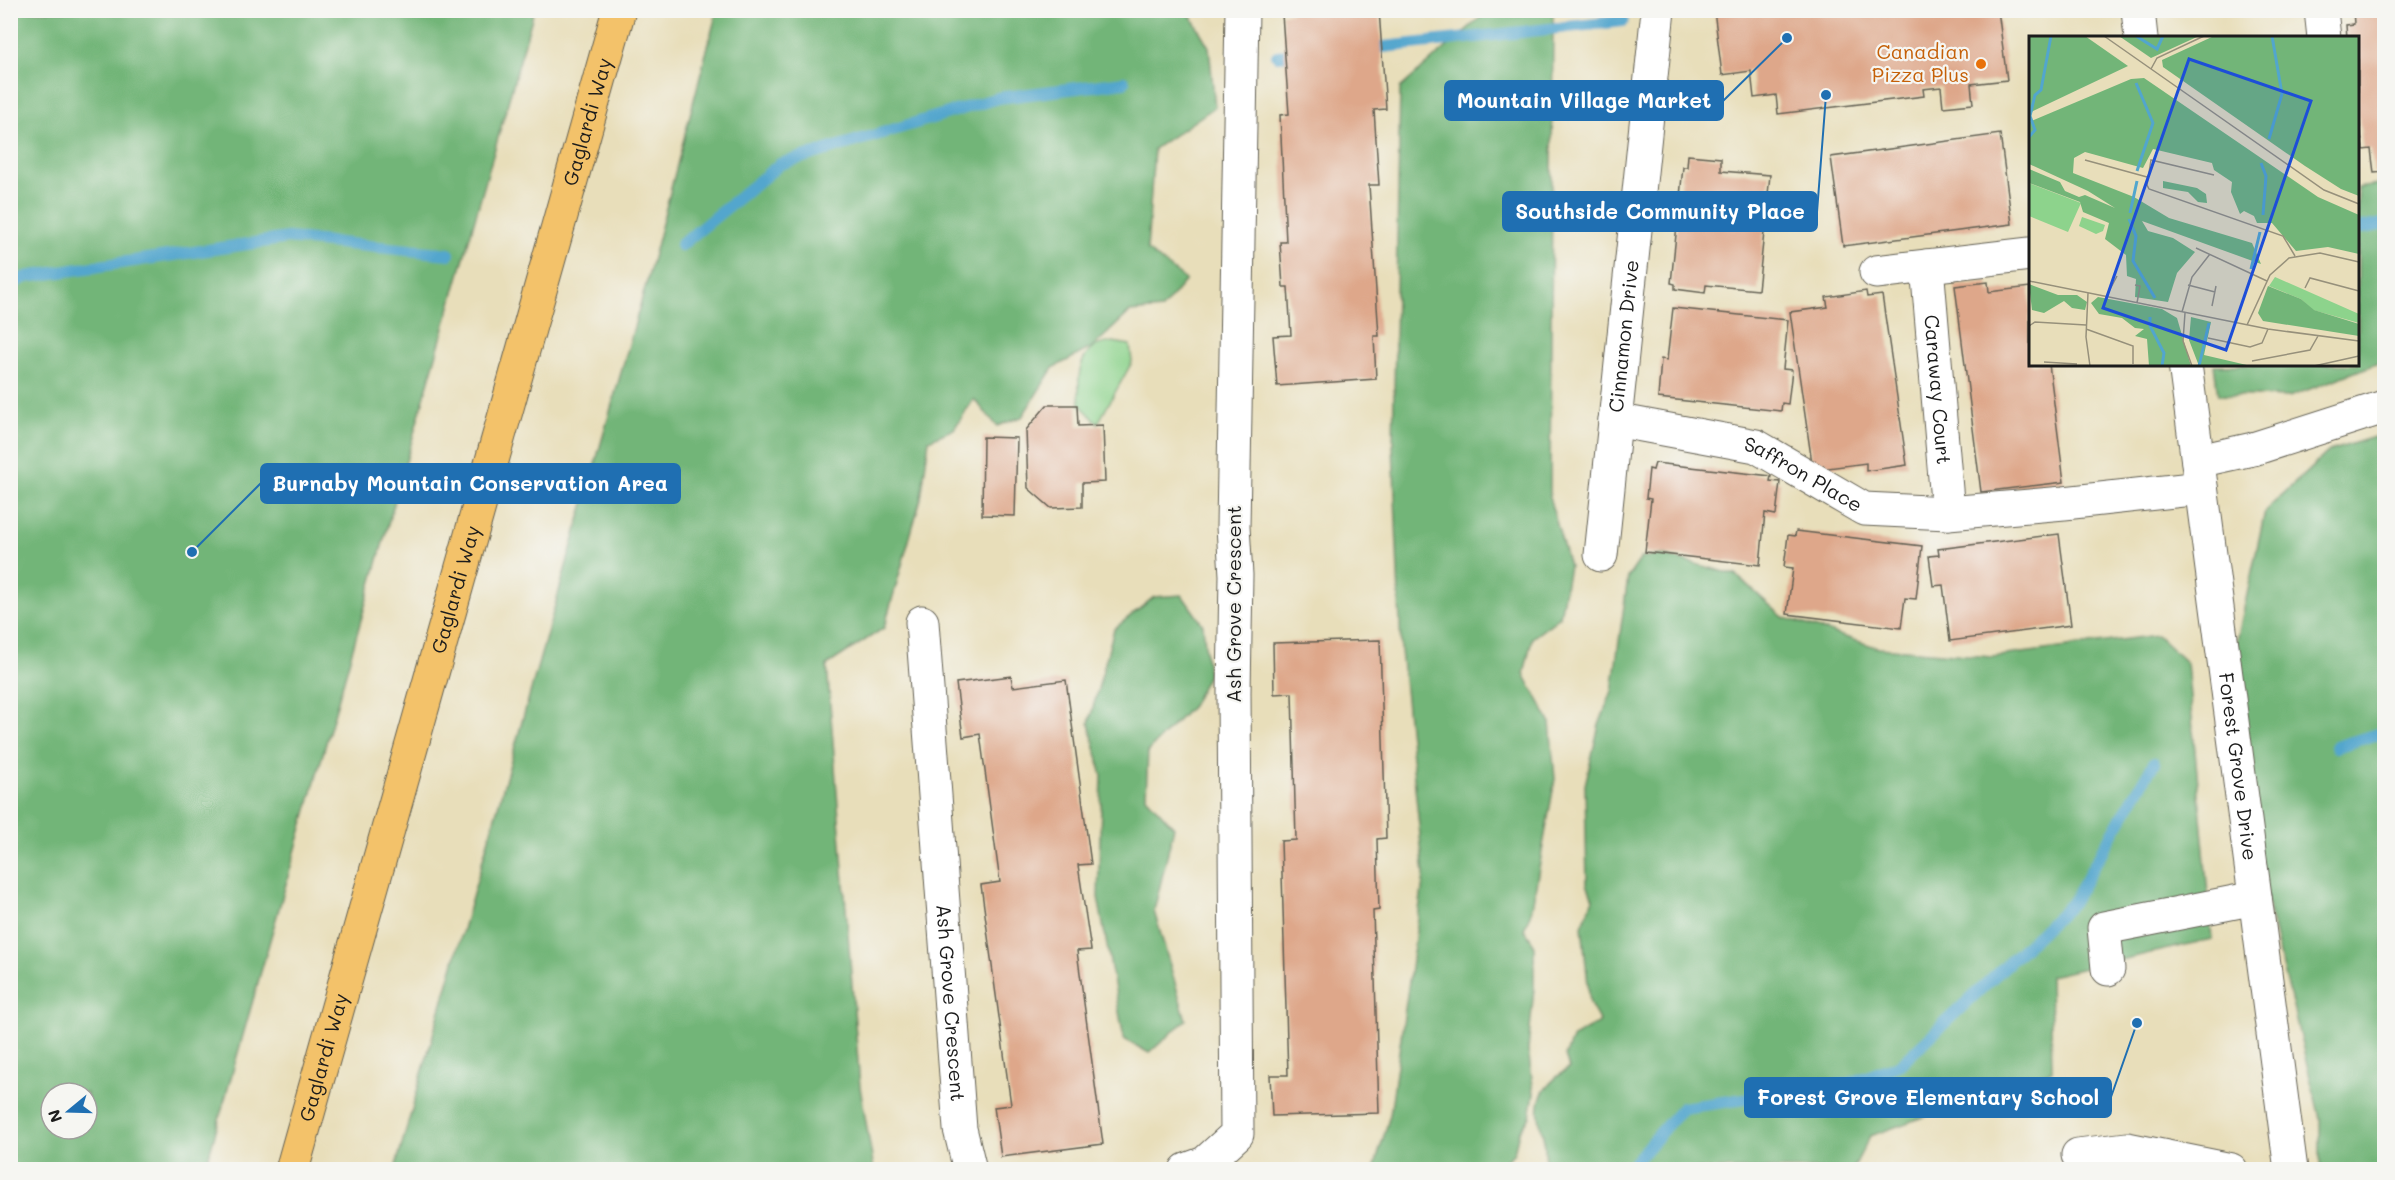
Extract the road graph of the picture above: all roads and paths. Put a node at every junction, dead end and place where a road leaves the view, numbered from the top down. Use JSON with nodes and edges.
{"nodes":[{"id":1,"x":619,"y":10,"type":"edge"},
{"id":2,"x":1242,"y":10,"type":"edge"},
{"id":3,"x":1658,"y":10,"type":"edge"},
{"id":4,"x":2138,"y":10,"type":"edge"},
{"id":5,"x":2321,"y":10,"type":"edge"},
{"id":6,"x":2141,"y":36,"type":"edge"},
{"id":7,"x":2324,"y":36,"type":"edge"},
{"id":8,"x":2029,"y":254,"type":"edge"},
{"id":9,"x":1927,"y":266,"type":"junction"},
{"id":10,"x":1876,"y":272,"type":"dead end"},
{"id":11,"x":2185,"y":366,"type":"edge"},
{"id":12,"x":2385,"y":407,"type":"edge"},
{"id":13,"x":1615,"y":420,"type":"junction"},
{"id":14,"x":2200,"y":474,"type":"junction"},
{"id":15,"x":1948,"y":513,"type":"junction"},
{"id":16,"x":1601,"y":555,"type":"dead end"},
{"id":17,"x":922,"y":622,"type":"dead end"},
{"id":18,"x":2255,"y":898,"type":"junction"},
{"id":19,"x":2108,"y":969,"type":"dead end"},
{"id":20,"x":2078,"y":1155,"type":"dead end"},
{"id":21,"x":292,"y":1170,"type":"edge"},
{"id":22,"x":970,"y":1170,"type":"edge"},
{"id":23,"x":1186,"y":1170,"type":"edge"},
{"id":24,"x":2231,"y":1170,"type":"edge"},
{"id":25,"x":2290,"y":1170,"type":"edge"}],
"edges":[{"from":1,"to":21,"type":"main road","name":"Gaglardi Way"},
{"from":2,"to":23,"type":"street","name":"Ash Grove Crescent"},
{"from":3,"to":13,"type":"street","name":"Cinnamon Drive"},
{"from":4,"to":6,"type":"street"},
{"from":5,"to":7,"type":"street"},
{"from":8,"to":9,"type":"street"},
{"from":9,"to":10,"type":"street"},
{"from":9,"to":15,"type":"street","name":"Caraway Court"},
{"from":11,"to":14,"type":"street","name":"Forest Grove Drive"},
{"from":12,"to":14,"type":"street","name":"Saffron Place"},
{"from":13,"to":15,"type":"street","name":"Saffron Place"},
{"from":13,"to":16,"type":"street","name":"Cinnamon Drive"},
{"from":14,"to":15,"type":"street","name":"Saffron Place"},
{"from":14,"to":18,"type":"street","name":"Forest Grove Drive"},
{"from":17,"to":22,"type":"street","name":"Ash Grove Crescent"},
{"from":18,"to":19,"type":"street"},
{"from":18,"to":25,"type":"street","name":"Forest Grove Drive"},
{"from":20,"to":24,"type":"street"}]}
